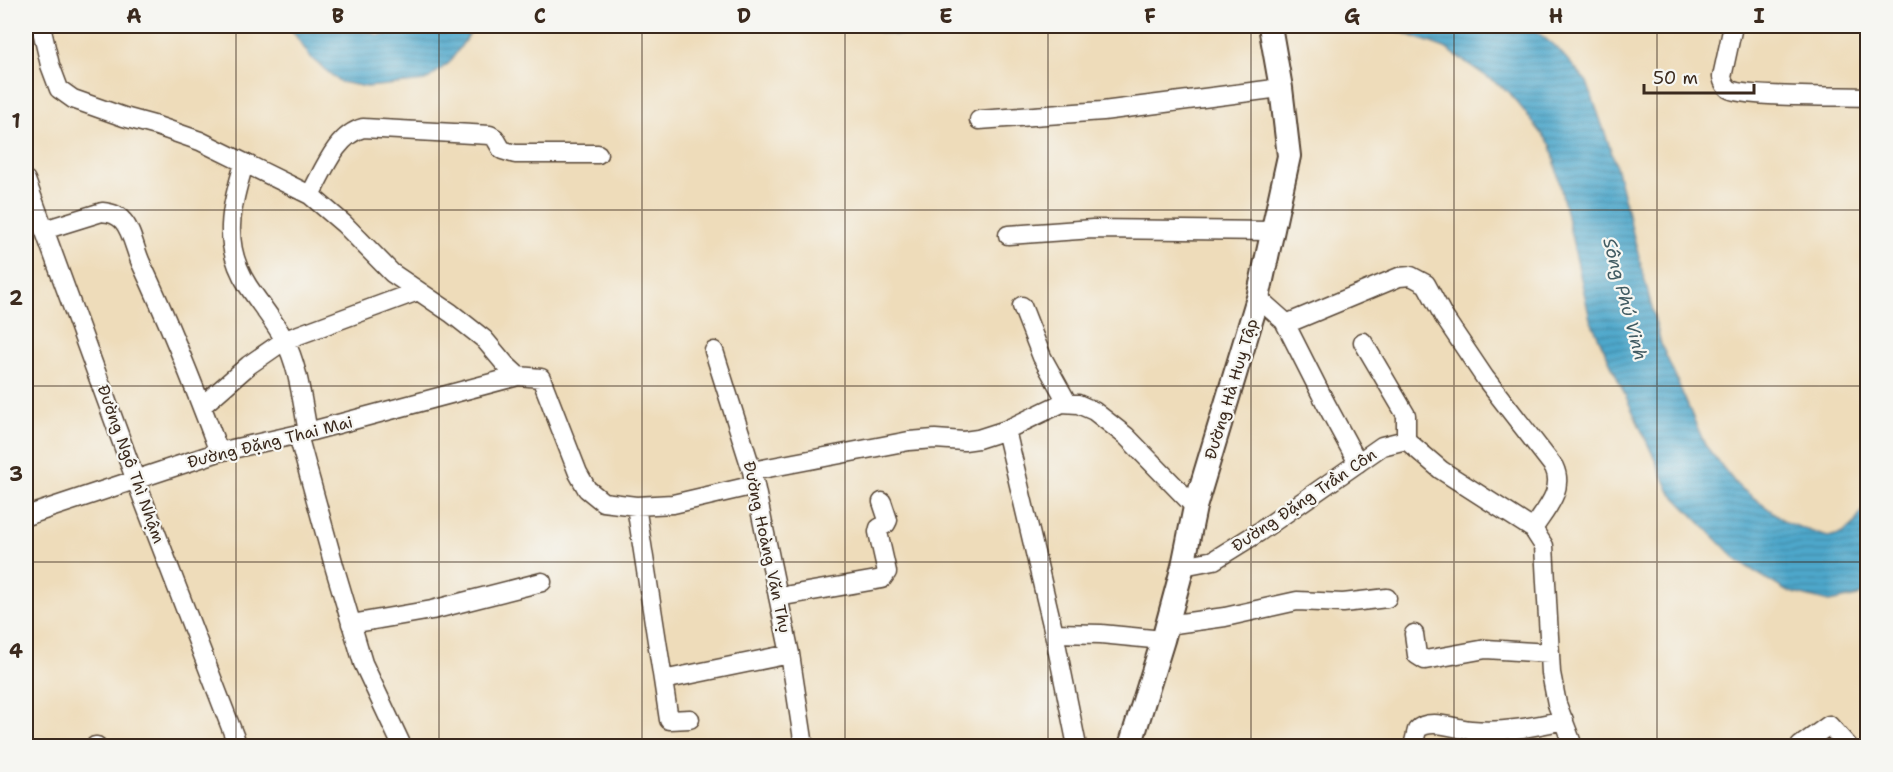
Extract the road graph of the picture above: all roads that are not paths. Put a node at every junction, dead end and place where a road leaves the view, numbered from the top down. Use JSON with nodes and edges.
{"nodes":[{"id":1,"x":41,"y":26,"type":"edge"},
{"id":2,"x":1270,"y":26,"type":"edge"},
{"id":3,"x":1733,"y":26,"type":"edge"},
{"id":4,"x":1281,"y":88,"type":"junction"},
{"id":5,"x":1868,"y":97,"type":"edge"},
{"id":6,"x":979,"y":120,"type":"dead end"},
{"id":7,"x":598,"y":154,"type":"dead end"},
{"id":8,"x":244,"y":164,"type":"junction"},
{"id":9,"x":26,"y":180,"type":"edge"},
{"id":10,"x":310,"y":195,"type":"junction"},
{"id":11,"x":44,"y":230,"type":"junction"},
{"id":12,"x":1273,"y":231,"type":"junction"},
{"id":13,"x":1008,"y":235,"type":"dead end"},
{"id":14,"x":418,"y":291,"type":"junction"},
{"id":15,"x":1258,"y":298,"type":"junction"},
{"id":16,"x":1022,"y":306,"type":"dead end"},
{"id":17,"x":1286,"y":324,"type":"junction"},
{"id":18,"x":285,"y":340,"type":"junction"},
{"id":19,"x":1363,"y":342,"type":"dead end"},
{"id":20,"x":714,"y":351,"type":"dead end"},
{"id":21,"x":518,"y":376,"type":"junction"},
{"id":22,"x":1067,"y":402,"type":"junction"},
{"id":23,"x":202,"y":406,"type":"junction"},
{"id":24,"x":1006,"y":430,"type":"junction"},
{"id":25,"x":303,"y":434,"type":"junction"},
{"id":26,"x":1406,"y":440,"type":"junction"},
{"id":27,"x":219,"y":452,"type":"junction"},
{"id":28,"x":1359,"y":463,"type":"junction"},
{"id":29,"x":754,"y":478,"type":"junction"},
{"id":30,"x":136,"y":481,"type":"junction"},
{"id":31,"x":882,"y":502,"type":"dead end"},
{"id":32,"x":636,"y":506,"type":"junction"},
{"id":33,"x":1195,"y":507,"type":"junction"},
{"id":34,"x":26,"y":516,"type":"edge"},
{"id":35,"x":1533,"y":529,"type":"junction"},
{"id":36,"x":1183,"y":566,"type":"junction"},
{"id":37,"x":542,"y":582,"type":"dead end"},
{"id":38,"x":778,"y":597,"type":"junction"},
{"id":39,"x":1386,"y":598,"type":"dead end"},
{"id":40,"x":351,"y":624,"type":"junction"},
{"id":41,"x":1165,"y":632,"type":"junction"},
{"id":42,"x":1054,"y":633,"type":"junction"},
{"id":43,"x":1414,"y":634,"type":"dead end"},
{"id":44,"x":1550,"y":653,"type":"junction"},
{"id":45,"x":790,"y":654,"type":"junction"},
{"id":46,"x":663,"y":680,"type":"junction"},
{"id":47,"x":690,"y":719,"type":"dead end"},
{"id":48,"x":1564,"y":720,"type":"junction"},
{"id":49,"x":238,"y":747,"type":"edge"},
{"id":50,"x":402,"y":747,"type":"edge"},
{"id":51,"x":804,"y":747,"type":"edge"},
{"id":52,"x":1077,"y":747,"type":"edge"},
{"id":53,"x":1130,"y":747,"type":"edge"},
{"id":54,"x":1413,"y":747,"type":"edge"},
{"id":55,"x":1574,"y":747,"type":"edge"},
{"id":56,"x":1800,"y":747,"type":"edge"},
{"id":57,"x":1848,"y":747,"type":"edge"}],
"edges":[{"from":1,"to":8,"type":"street"},
{"from":2,"to":4,"type":"main road","name":"Đường Hà Huy Tập"},
{"from":3,"to":5,"type":"street"},
{"from":4,"to":6,"type":"street"},
{"from":4,"to":12,"type":"main road","name":"Đường Hà Huy Tập"},
{"from":7,"to":10,"type":"street"},
{"from":8,"to":10,"type":"street"},
{"from":8,"to":18,"type":"street"},
{"from":9,"to":11,"type":"street","name":"Đường Ngô Thì Nhậm"},
{"from":10,"to":14,"type":"street"},
{"from":11,"to":23,"type":"street"},
{"from":11,"to":30,"type":"street","name":"Đường Ngô Thì Nhậm"},
{"from":12,"to":13,"type":"street"},
{"from":12,"to":15,"type":"main road","name":"Đường Hà Huy Tập"},
{"from":14,"to":18,"type":"street"},
{"from":14,"to":21,"type":"street"},
{"from":15,"to":17,"type":"street"},
{"from":15,"to":33,"type":"main road","name":"Đường Hà Huy Tập"},
{"from":16,"to":22,"type":"street"},
{"from":17,"to":28,"type":"street"},
{"from":17,"to":35,"type":"street"},
{"from":18,"to":23,"type":"street"},
{"from":18,"to":25,"type":"street"},
{"from":19,"to":26,"type":"street"},
{"from":20,"to":29,"type":"street","name":"Đường Hoàng Văn Thụ"},
{"from":21,"to":25,"type":"street","name":"Đường Đặng Thai Mai"},
{"from":21,"to":32,"type":"street"},
{"from":22,"to":24,"type":"street"},
{"from":22,"to":33,"type":"street"},
{"from":23,"to":27,"type":"street"},
{"from":24,"to":29,"type":"street"},
{"from":24,"to":42,"type":"street"},
{"from":25,"to":27,"type":"street","name":"Đường Đặng Thai Mai"},
{"from":25,"to":40,"type":"street"},
{"from":26,"to":28,"type":"street","name":"Đường Đặng Trần Côn"},
{"from":26,"to":35,"type":"street"},
{"from":27,"to":30,"type":"street","name":"Đường Đặng Thai Mai"},
{"from":28,"to":36,"type":"street","name":"Đường Đặng Trần Côn"},
{"from":29,"to":32,"type":"street"},
{"from":29,"to":38,"type":"street","name":"Đường Hoàng Văn Thụ"},
{"from":30,"to":34,"type":"street","name":"Đường Đặng Thai Mai"},
{"from":30,"to":49,"type":"street","name":"Đường Ngô Thì Nhậm"},
{"from":31,"to":38,"type":"street"},
{"from":32,"to":46,"type":"street"},
{"from":33,"to":36,"type":"main road","name":"Đường Hà Huy Tập"},
{"from":35,"to":44,"type":"street"},
{"from":36,"to":41,"type":"main road","name":"Đường Hà Huy Tập"},
{"from":37,"to":40,"type":"street"},
{"from":38,"to":45,"type":"street","name":"Đường Hoàng Văn Thụ"},
{"from":39,"to":41,"type":"street"},
{"from":40,"to":50,"type":"street"},
{"from":41,"to":42,"type":"street"},
{"from":41,"to":53,"type":"main road","name":"Đường Hà Huy Tập"},
{"from":42,"to":52,"type":"street"},
{"from":43,"to":44,"type":"street"},
{"from":44,"to":48,"type":"street"},
{"from":45,"to":46,"type":"street"},
{"from":45,"to":51,"type":"street","name":"Đường Hoàng Văn Thụ"},
{"from":46,"to":47,"type":"street"},
{"from":48,"to":54,"type":"street"},
{"from":48,"to":55,"type":"street"},
{"from":56,"to":57,"type":"street"}]}
